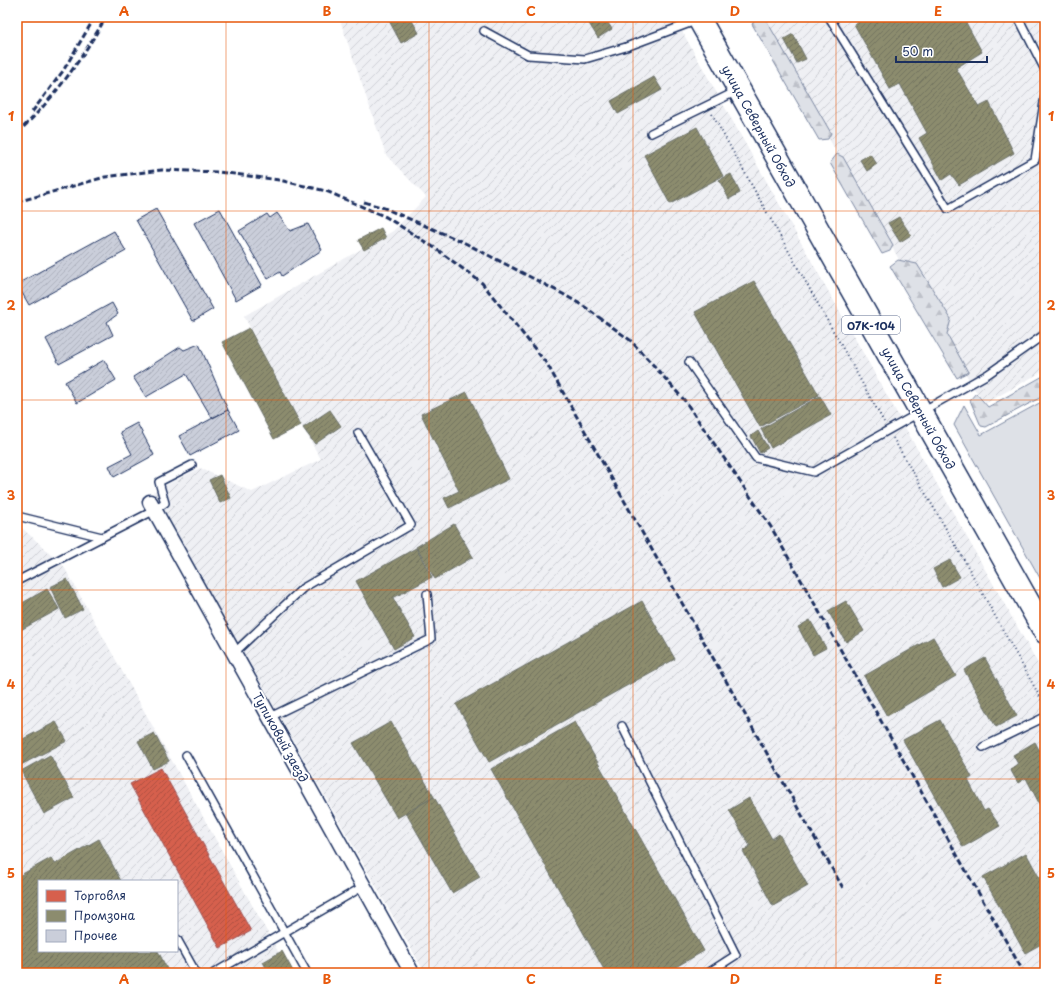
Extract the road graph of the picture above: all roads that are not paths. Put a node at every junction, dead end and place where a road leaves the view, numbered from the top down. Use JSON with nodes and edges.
{"nodes":[{"id":1,"x":829,"y":17,"type":"edge"},
{"id":2,"x":1018,"y":17,"type":"edge"},
{"id":3,"x":700,"y":18,"type":"edge"},
{"id":4,"x":484,"y":31,"type":"dead end"},
{"id":5,"x":1045,"y":70,"type":"edge"},
{"id":6,"x":739,"y":90,"type":"junction"},
{"id":7,"x":1045,"y":96,"type":"edge"},
{"id":8,"x":651,"y":133,"type":"dead end"},
{"id":9,"x":1045,"y":334,"type":"edge"},
{"id":10,"x":689,"y":362,"type":"dead end"},
{"id":11,"x":920,"y":411,"type":"junction"},
{"id":12,"x":358,"y":433,"type":"dead end"},
{"id":13,"x":192,"y":465,"type":"dead end"},
{"id":14,"x":153,"y":506,"type":"junction"},
{"id":15,"x":17,"y":516,"type":"edge"},
{"id":16,"x":102,"y":537,"type":"junction"},
{"id":17,"x":17,"y":581,"type":"edge"},
{"id":18,"x":427,"y":594,"type":"dead end"},
{"id":19,"x":1045,"y":632,"type":"edge"},
{"id":20,"x":234,"y":653,"type":"junction"},
{"id":21,"x":270,"y":717,"type":"junction"},
{"id":22,"x":1045,"y":717,"type":"edge"},
{"id":23,"x":622,"y":726,"type":"dead end"},
{"id":24,"x":983,"y":747,"type":"dead end"},
{"id":25,"x":186,"y":755,"type":"dead end"},
{"id":26,"x":364,"y":886,"type":"junction"},
{"id":27,"x":284,"y":933,"type":"junction"},
{"id":28,"x":178,"y":941,"type":"edge"},
{"id":29,"x":196,"y":973,"type":"edge"},
{"id":30,"x":214,"y":973,"type":"edge"},
{"id":31,"x":307,"y":973,"type":"edge"},
{"id":32,"x":412,"y":973,"type":"edge"},
{"id":33,"x":708,"y":973,"type":"edge"}],
"edges":[{"from":1,"to":7,"type":"lane"},
{"from":2,"to":5,"type":"lane"},
{"from":3,"to":4,"type":"lane"},
{"from":3,"to":6,"type":"highway","name":"улица Северный Обход","number":"07К-104"},
{"from":6,"to":8,"type":"lane"},
{"from":6,"to":11,"type":"highway","name":"улица Северный Обход","number":"07К-104"},
{"from":9,"to":11,"type":"lane"},
{"from":10,"to":11,"type":"lane"},
{"from":11,"to":19,"type":"highway","name":"улица Северный Обход","number":"07К-104"},
{"from":12,"to":20,"type":"lane"},
{"from":13,"to":14,"type":"lane"},
{"from":14,"to":16,"type":"lane"},
{"from":14,"to":20,"type":"street","name":"Тупиковый заезд"},
{"from":15,"to":16,"type":"lane"},
{"from":16,"to":17,"type":"lane"},
{"from":18,"to":21,"type":"lane"},
{"from":20,"to":21,"type":"street","name":"Тупиковый заезд"},
{"from":21,"to":26,"type":"street","name":"Тупиковый заезд"},
{"from":22,"to":24,"type":"lane"},
{"from":23,"to":33,"type":"lane"},
{"from":25,"to":27,"type":"lane"},
{"from":26,"to":27,"type":"lane"},
{"from":26,"to":32,"type":"street","name":"Тупиковый заезд"},
{"from":27,"to":30,"type":"lane"},
{"from":27,"to":31,"type":"lane"},
{"from":28,"to":29,"type":"lane"}]}
